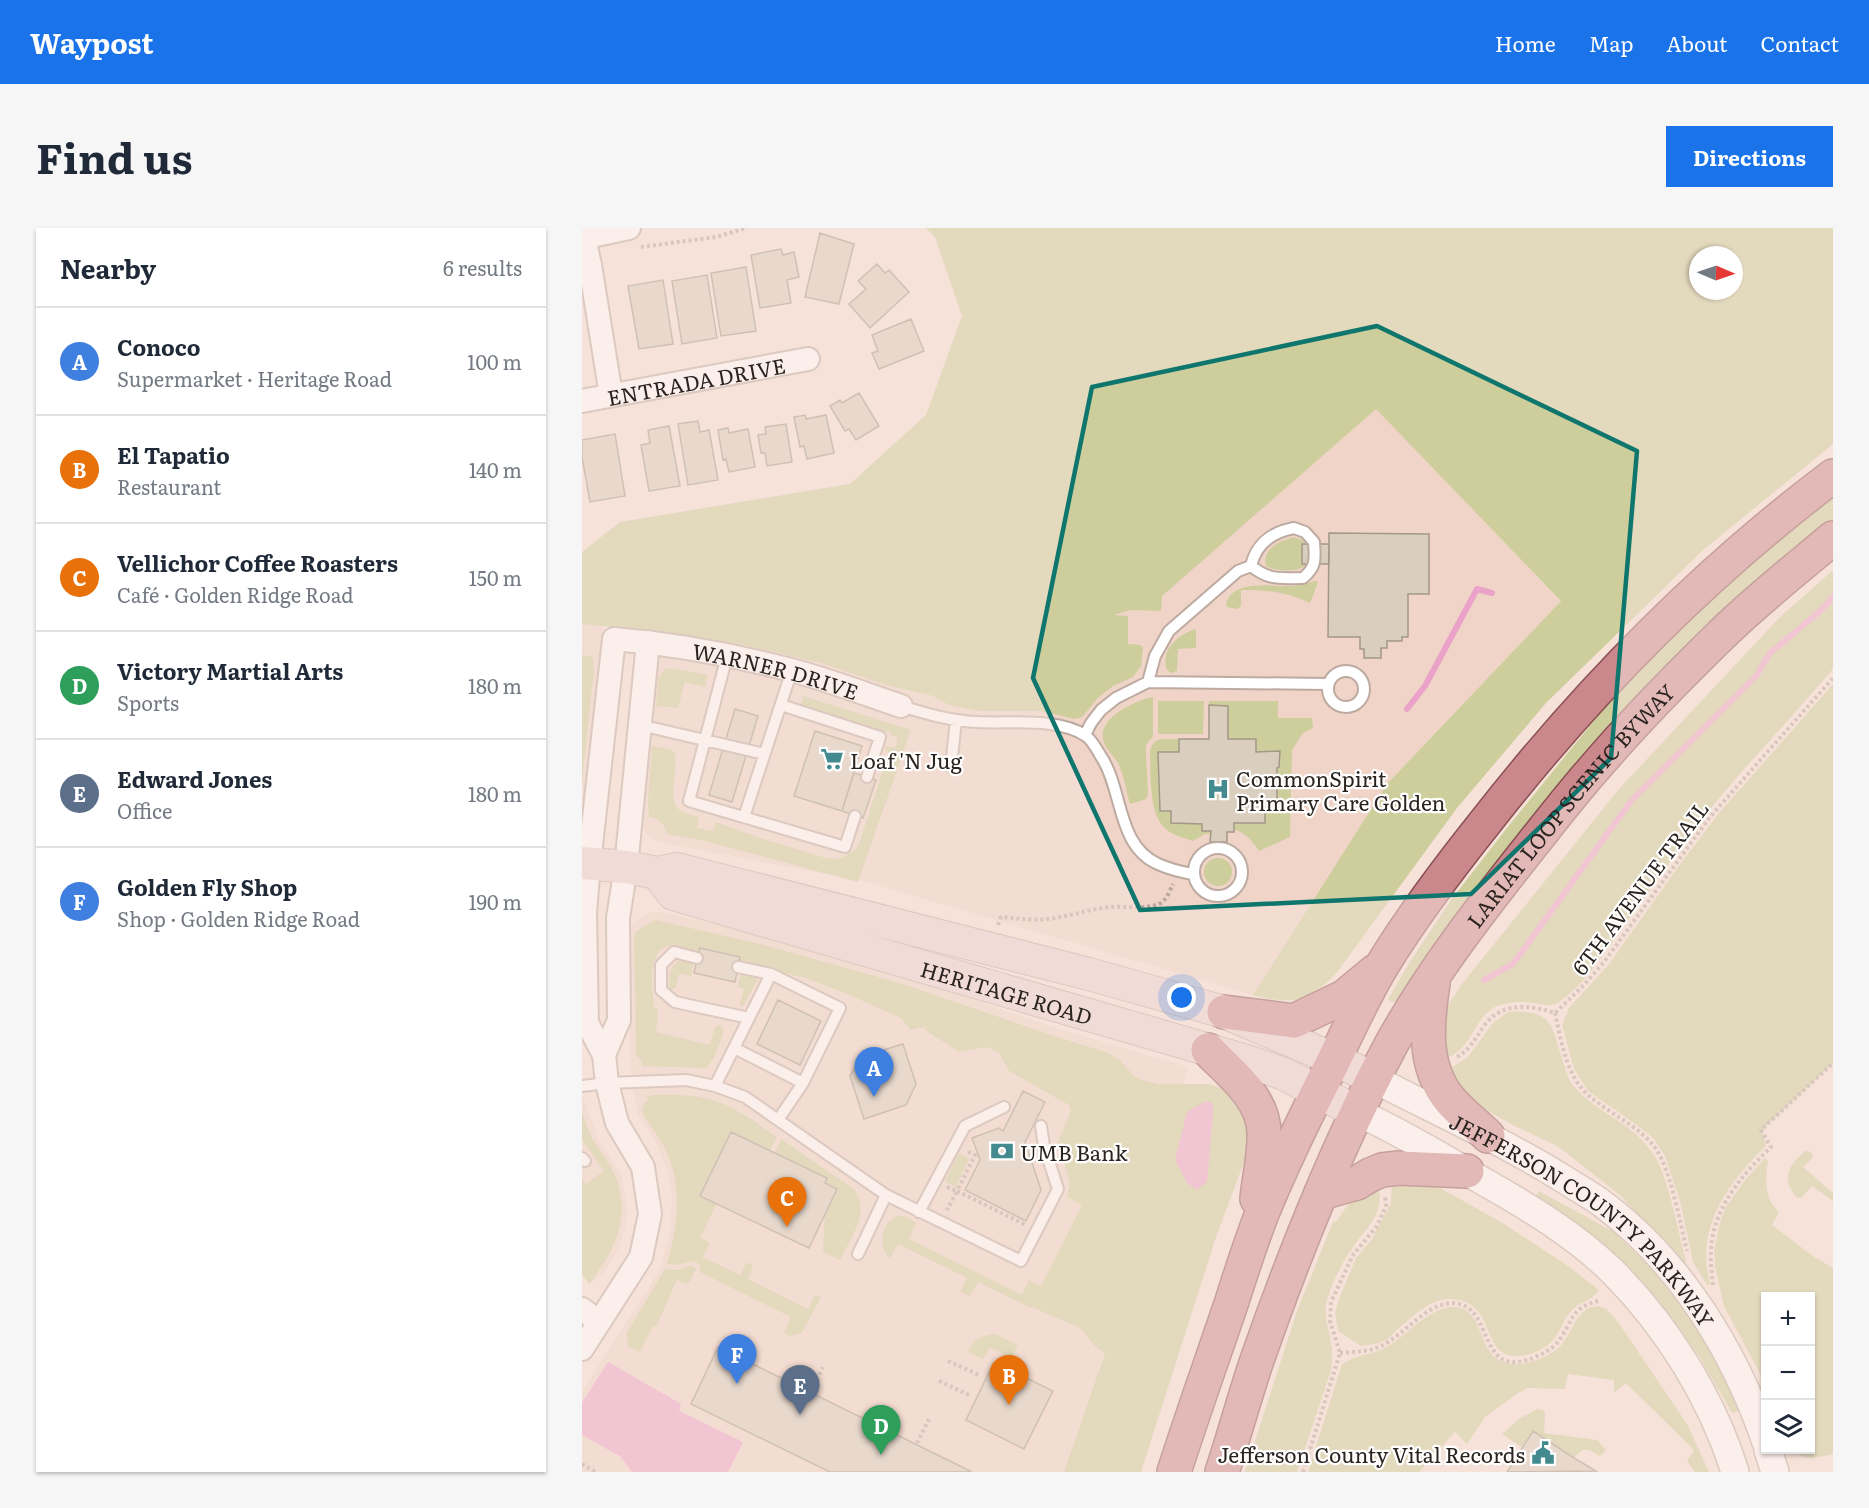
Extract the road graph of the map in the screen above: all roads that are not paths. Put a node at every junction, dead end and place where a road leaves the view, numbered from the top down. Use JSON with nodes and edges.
{"nodes":[{"id":1,"x":583,"y":235,"type":"edge"},
{"id":2,"x":634,"y":237,"type":"edge"},
{"id":3,"x":808,"y":359,"type":"dead end"},
{"id":4,"x":610,"y":395,"type":"junction"},
{"id":5,"x":582,"y":401,"type":"edge"},
{"id":6,"x":1833,"y":476,"type":"edge"},
{"id":7,"x":1833,"y":538,"type":"edge"},
{"id":8,"x":1251,"y":566,"type":"junction"},
{"id":9,"x":648,"y":642,"type":"junction"},
{"id":10,"x":727,"y":656,"type":"junction"},
{"id":11,"x":792,"y":670,"type":"junction"},
{"id":12,"x":1148,"y":682,"type":"junction"},
{"id":13,"x":1328,"y":684,"type":"dead end"},
{"id":14,"x":781,"y":705,"type":"junction"},
{"id":15,"x":901,"y":706,"type":"joint"},
{"id":16,"x":956,"y":720,"type":"junction"},
{"id":17,"x":640,"y":725,"type":"junction"},
{"id":18,"x":1085,"y":735,"type":"junction"},
{"id":19,"x":706,"y":740,"type":"junction"},
{"id":20,"x":765,"y":754,"type":"junction"},
{"id":21,"x":951,"y":767,"type":"dead end"},
{"id":22,"x":867,"y":777,"type":"dead end"},
{"id":23,"x":855,"y":816,"type":"dead end"},
{"id":24,"x":744,"y":817,"type":"junction"},
{"id":25,"x":586,"y":863,"type":"edge"},
{"id":26,"x":626,"y":867,"type":"junction"},
{"id":27,"x":657,"y":873,"type":"junction"},
{"id":28,"x":1193,"y":874,"type":"junction"},
{"id":29,"x":697,"y":958,"type":"dead end"},
{"id":30,"x":1382,"y":965,"type":"junction"},
{"id":31,"x":738,"y":967,"type":"dead end"},
{"id":32,"x":1435,"y":971,"type":"junction"},
{"id":33,"x":771,"y":975,"type":"junction"},
{"id":34,"x":1224,"y":1012,"type":"junction"},
{"id":35,"x":749,"y":1018,"type":"junction"},
{"id":36,"x":734,"y":1048,"type":"junction"},
{"id":37,"x":1208,"y":1050,"type":"junction"},
{"id":38,"x":604,"y":1055,"type":"junction"},
{"id":39,"x":1334,"y":1059,"type":"junction"},
{"id":40,"x":1374,"y":1079,"type":"junction"},
{"id":41,"x":607,"y":1083,"type":"junction"},
{"id":42,"x":803,"y":1083,"type":"junction"},
{"id":43,"x":582,"y":1086,"type":"edge"},
{"id":44,"x":715,"y":1086,"type":"junction"},
{"id":45,"x":1318,"y":1091,"type":"junction"},
{"id":46,"x":1004,"y":1107,"type":"dead end"},
{"id":47,"x":1357,"y":1112,"type":"junction"},
{"id":48,"x":778,"y":1120,"type":"junction"},
{"id":49,"x":1041,"y":1126,"type":"dead end"},
{"id":50,"x":1488,"y":1136,"type":"junction"},
{"id":51,"x":1467,"y":1172,"type":"junction"},
{"id":52,"x":1321,"y":1193,"type":"junction"},
{"id":53,"x":886,"y":1195,"type":"junction"},
{"id":54,"x":919,"y":1212,"type":"junction"},
{"id":55,"x":1252,"y":1242,"type":"junction"},
{"id":56,"x":858,"y":1254,"type":"dead end"},
{"id":57,"x":591,"y":1315,"type":"edge"},
{"id":58,"x":582,"y":1349,"type":"edge"},
{"id":59,"x":1761,"y":1429,"type":"edge"},
{"id":60,"x":1770,"y":1454,"type":"edge"},
{"id":61,"x":1174,"y":1472,"type":"edge"},
{"id":62,"x":1222,"y":1472,"type":"edge"},
{"id":63,"x":1736,"y":1472,"type":"edge"},
{"id":64,"x":1775,"y":1472,"type":"edge"}],
"edges":[{"from":1,"to":2,"type":"street"},
{"from":1,"to":4,"type":"street"},
{"from":3,"to":4,"type":"street","name":"ENTRADA DRIVE"},
{"from":4,"to":5,"type":"street","name":"ENTRADA DRIVE"},
{"from":6,"to":30,"type":"highway"},
{"from":7,"to":32,"type":"highway","name":"LARIAT LOOP SCENIC BYWAY"},
{"from":8,"to":8,"type":"lane"},
{"from":8,"to":12,"type":"lane"},
{"from":9,"to":10,"type":"street","name":"WARNER DRIVE"},
{"from":9,"to":17,"type":"street"},
{"from":9,"to":25,"type":"street","name":"WARNER DRIVE"},
{"from":10,"to":11,"type":"street","name":"WARNER DRIVE"},
{"from":10,"to":19,"type":"lane"},
{"from":11,"to":14,"type":"lane"},
{"from":11,"to":15,"type":"street","name":"WARNER DRIVE"},
{"from":12,"to":13,"type":"lane"},
{"from":12,"to":18,"type":"lane"},
{"from":14,"to":20,"type":"lane"},
{"from":14,"to":22,"type":"lane"},
{"from":15,"to":16,"type":"lane"},
{"from":16,"to":18,"type":"lane"},
{"from":16,"to":21,"type":"lane"},
{"from":17,"to":19,"type":"lane"},
{"from":17,"to":26,"type":"street"},
{"from":18,"to":28,"type":"lane"},
{"from":19,"to":20,"type":"lane"},
{"from":19,"to":24,"type":"lane"},
{"from":20,"to":24,"type":"lane"},
{"from":23,"to":24,"type":"lane"},
{"from":25,"to":26,"type":"main road","name":"HERITAGE ROAD"},
{"from":25,"to":38,"type":"street","name":"WARNER DRIVE"},
{"from":26,"to":27,"type":"main road","name":"HERITAGE ROAD"},
{"from":26,"to":38,"type":"street"},
{"from":27,"to":34,"type":"main road","name":"HERITAGE ROAD"},
{"from":27,"to":37,"type":"main road","name":"HERITAGE ROAD"},
{"from":28,"to":28,"type":"lane"},
{"from":29,"to":35,"type":"lane"},
{"from":30,"to":34,"type":"highway"},
{"from":30,"to":39,"type":"highway"},
{"from":31,"to":33,"type":"lane"},
{"from":32,"to":40,"type":"highway","name":"LARIAT LOOP SCENIC BYWAY"},
{"from":32,"to":50,"type":"highway"},
{"from":33,"to":35,"type":"lane"},
{"from":33,"to":42,"type":"lane"},
{"from":34,"to":39,"type":"main road","name":"HERITAGE ROAD"},
{"from":35,"to":36,"type":"lane"},
{"from":36,"to":42,"type":"lane"},
{"from":36,"to":44,"type":"lane"},
{"from":37,"to":45,"type":"main road","name":"HERITAGE ROAD"},
{"from":37,"to":55,"type":"highway"},
{"from":38,"to":41,"type":"street"},
{"from":39,"to":40,"type":"main road","name":"JEFFERSON COUNTY PARKWAY"},
{"from":39,"to":45,"type":"highway"},
{"from":40,"to":47,"type":"highway","name":"LARIAT LOOP SCENIC BYWAY"},
{"from":40,"to":50,"type":"street","name":"JEFFERSON COUNTY PARKWAY"},
{"from":41,"to":43,"type":"lane"},
{"from":41,"to":44,"type":"lane"},
{"from":41,"to":57,"type":"street"},
{"from":42,"to":48,"type":"lane"},
{"from":44,"to":48,"type":"lane"},
{"from":45,"to":47,"type":"main road","name":"HERITAGE ROAD"},
{"from":45,"to":55,"type":"highway"},
{"from":46,"to":54,"type":"lane"},
{"from":47,"to":51,"type":"street","name":"JEFFERSON COUNTY PARKWAY"},
{"from":47,"to":52,"type":"highway","name":"LARIAT LOOP SCENIC BYWAY"},
{"from":48,"to":53,"type":"lane"},
{"from":49,"to":54,"type":"lane"},
{"from":50,"to":59,"type":"street","name":"JEFFERSON COUNTY PARKWAY"},
{"from":51,"to":52,"type":"highway"},
{"from":51,"to":63,"type":"street","name":"JEFFERSON COUNTY PARKWAY"},
{"from":52,"to":62,"type":"highway","name":"LARIAT LOOP SCENIC BYWAY"},
{"from":53,"to":54,"type":"lane"},
{"from":53,"to":56,"type":"lane"},
{"from":55,"to":61,"type":"highway"},
{"from":57,"to":58,"type":"street"},
{"from":60,"to":64,"type":"street"}]}
